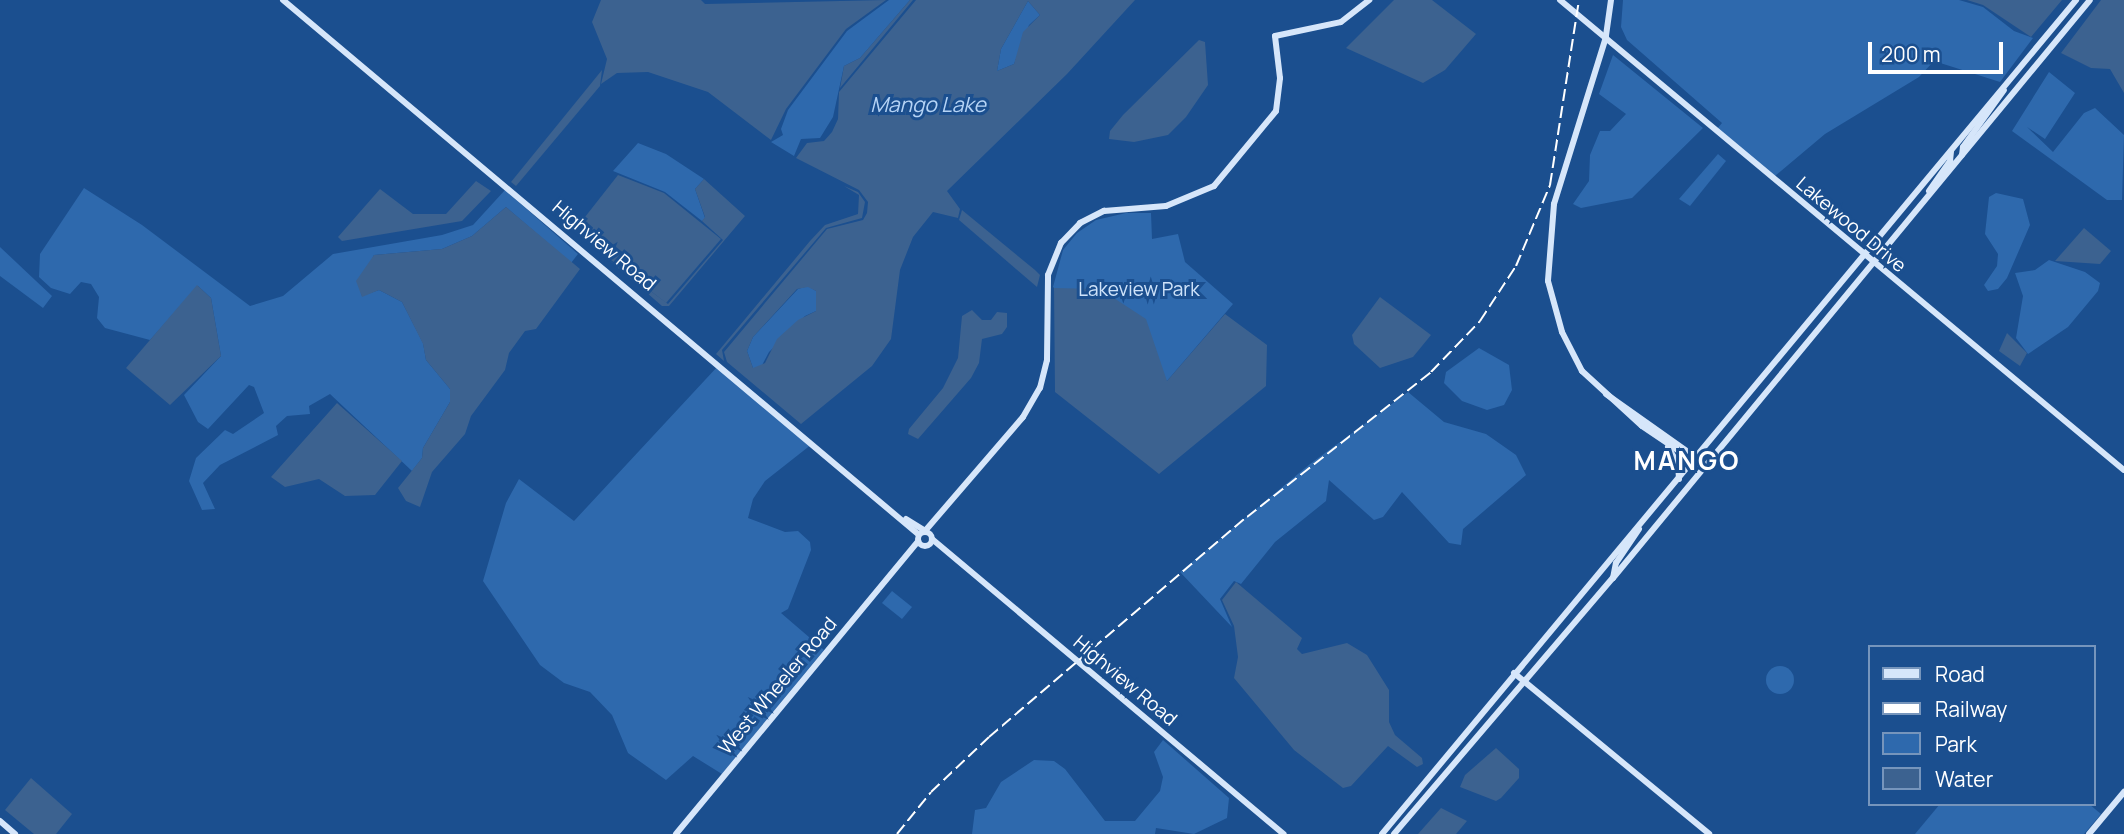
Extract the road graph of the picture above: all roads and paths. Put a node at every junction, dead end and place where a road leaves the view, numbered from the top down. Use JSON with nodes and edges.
{"nodes":[{"id":1,"x":283,"y":0,"type":"edge"},
{"id":2,"x":1369,"y":0,"type":"edge"},
{"id":3,"x":1560,"y":0,"type":"edge"},
{"id":4,"x":1611,"y":0,"type":"edge"},
{"id":5,"x":2076,"y":0,"type":"edge"},
{"id":6,"x":2090,"y":0,"type":"edge"},
{"id":7,"x":1606,"y":37,"type":"junction"},
{"id":8,"x":2004,"y":88,"type":"junction"},
{"id":9,"x":1951,"y":151,"type":"junction"},
{"id":10,"x":1962,"y":155,"type":"junction"},
{"id":11,"x":1925,"y":199,"type":"junction"},
{"id":12,"x":1864,"y":256,"type":"junction"},
{"id":13,"x":1872,"y":263,"type":"junction"},
{"id":14,"x":1606,"y":393,"type":"junction"},
{"id":15,"x":1662,"y":440,"type":"junction"},
{"id":16,"x":1694,"y":461,"type":"junction"},
{"id":17,"x":1704,"y":469,"type":"junction"},
{"id":18,"x":2124,"y":470,"type":"edge"},
{"id":19,"x":1678,"y":479,"type":"junction"},
{"id":20,"x":938,"y":520,"type":"junction"},
{"id":21,"x":1639,"y":527,"type":"junction"},
{"id":22,"x":922,"y":534,"type":"junction"},
{"id":23,"x":929,"y":542,"type":"junction"},
{"id":24,"x":906,"y":558,"type":"junction"},
{"id":25,"x":1613,"y":578,"type":"junction"},
{"id":26,"x":1514,"y":673,"type":"junction"},
{"id":27,"x":1524,"y":682,"type":"junction"},
{"id":28,"x":2124,"y":792,"type":"edge"},
{"id":29,"x":0,"y":821,"type":"edge"},
{"id":30,"x":15,"y":834,"type":"edge"},
{"id":31,"x":676,"y":834,"type":"edge"},
{"id":32,"x":1283,"y":834,"type":"edge"},
{"id":33,"x":1382,"y":834,"type":"edge"},
{"id":34,"x":1394,"y":834,"type":"edge"},
{"id":35,"x":1709,"y":834,"type":"edge"},
{"id":36,"x":2089,"y":834,"type":"edge"}],
"edges":[{"from":1,"to":22,"type":"main road","name":"Highview Road"},
{"from":2,"to":20,"type":"main road"},
{"from":3,"to":7,"type":"main road","name":"Lakewood Drive"},
{"from":4,"to":7,"type":"main road"},
{"from":5,"to":8,"type":"main road"},
{"from":6,"to":10,"type":"main road"},
{"from":7,"to":12,"type":"main road","name":"Lakewood Drive"},
{"from":7,"to":14,"type":"main road"},
{"from":8,"to":9,"type":"main road"},
{"from":8,"to":10,"type":"main road"},
{"from":9,"to":11,"type":"main road"},
{"from":9,"to":12,"type":"main road"},
{"from":10,"to":11,"type":"main road"},
{"from":11,"to":13,"type":"main road"},
{"from":12,"to":13,"type":"main road","name":"Lakewood Drive"},
{"from":12,"to":16,"type":"main road"},
{"from":13,"to":17,"type":"main road"},
{"from":13,"to":18,"type":"main road","name":"Lakewood Drive"},
{"from":14,"to":15,"type":"main road"},
{"from":14,"to":16,"type":"main road"},
{"from":15,"to":16,"type":"main road"},
{"from":15,"to":19,"type":"main road"},
{"from":16,"to":17,"type":"main road"},
{"from":16,"to":19,"type":"main road"},
{"from":17,"to":25,"type":"main road"},
{"from":19,"to":21,"type":"main road"},
{"from":20,"to":22,"type":"main road","name":"West Wheeler Road"},
{"from":20,"to":23,"type":"main road"},
{"from":21,"to":25,"type":"main road"},
{"from":21,"to":26,"type":"main road"},
{"from":22,"to":23,"type":"main road"},
{"from":22,"to":23,"type":"main road"},
{"from":22,"to":24,"type":"main road","name":"West Wheeler Road"},
{"from":23,"to":24,"type":"main road","name":"West Wheeler Road"},
{"from":23,"to":32,"type":"main road","name":"Highview Road"},
{"from":24,"to":31,"type":"main road","name":"West Wheeler Road"},
{"from":25,"to":27,"type":"main road"},
{"from":26,"to":27,"type":"main road"},
{"from":26,"to":33,"type":"main road"},
{"from":27,"to":34,"type":"main road"},
{"from":27,"to":35,"type":"main road"},
{"from":28,"to":36,"type":"main road"},
{"from":29,"to":30,"type":"main road"}]}
